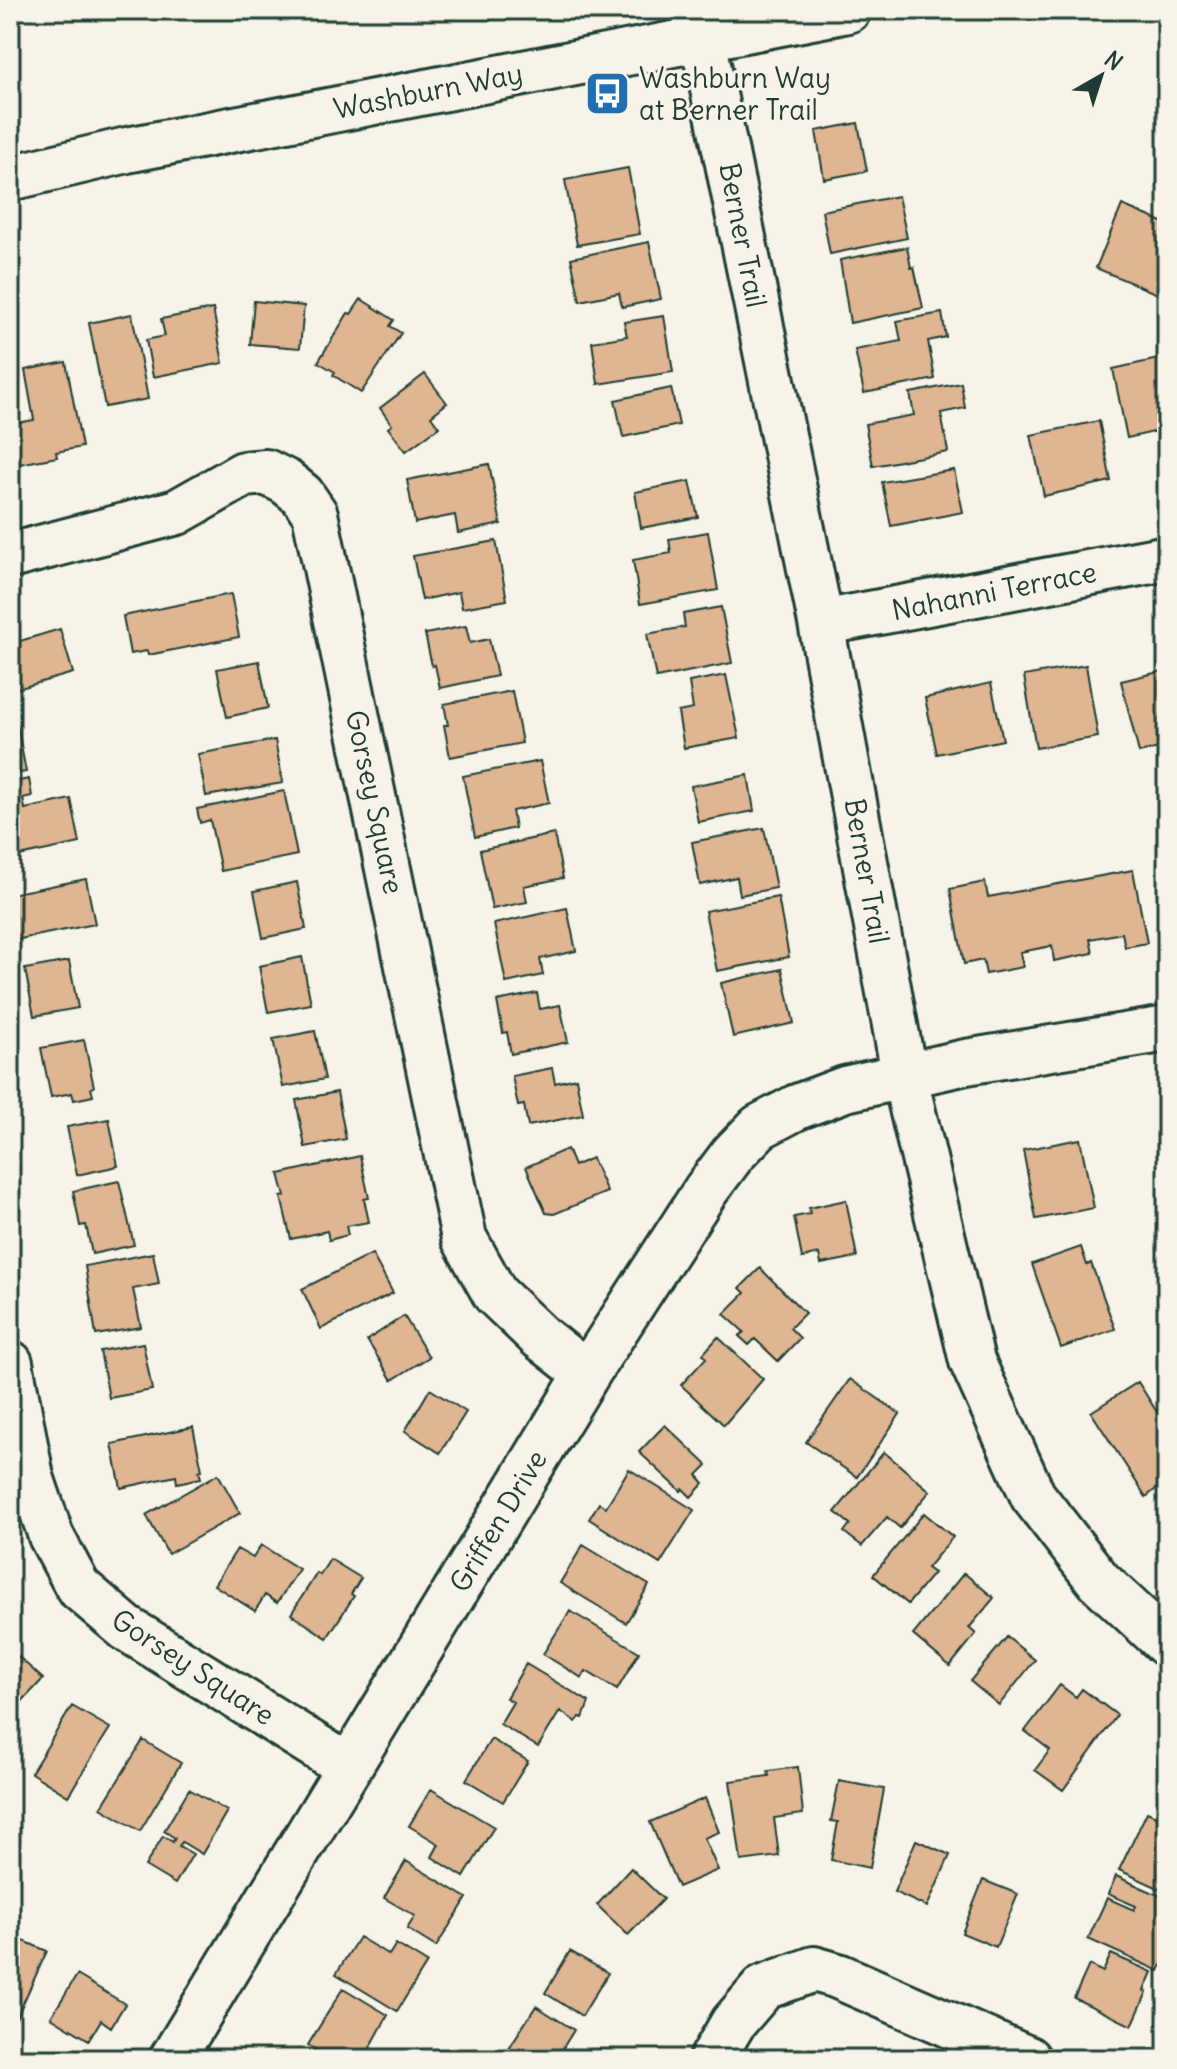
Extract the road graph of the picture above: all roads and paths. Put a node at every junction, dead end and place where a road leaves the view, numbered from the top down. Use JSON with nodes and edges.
{"nodes":[{"id":1,"x":848,"y":10,"type":"edge"},
{"id":2,"x":699,"y":23,"type":"edge"},
{"id":3,"x":10,"y":178,"type":"edge"},
{"id":4,"x":10,"y":556,"type":"edge"},
{"id":5,"x":1167,"y":558,"type":"edge"},
{"id":6,"x":821,"y":623,"type":"junction"},
{"id":7,"x":1167,"y":1029,"type":"edge"},
{"id":8,"x":904,"y":1074,"type":"junction"},
{"id":9,"x":10,"y":1363,"type":"edge"},
{"id":10,"x":587,"y":1374,"type":"junction"},
{"id":11,"x":1167,"y":1644,"type":"edge"},
{"id":12,"x":349,"y":1767,"type":"junction"},
{"id":13,"x":172,"y":2059,"type":"edge"},
{"id":14,"x":712,"y":2059,"type":"edge"},
{"id":15,"x":1028,"y":2059,"type":"edge"}],
"edges":[{"from":1,"to":2,"type":"street","name":"Washburn Way"},
{"from":2,"to":3,"type":"street","name":"Washburn Way"},
{"from":2,"to":6,"type":"street","name":"Berner Trail"},
{"from":4,"to":10,"type":"street","name":"Gorsey Square"},
{"from":5,"to":6,"type":"street","name":"Nahanni Terrace"},
{"from":6,"to":8,"type":"street","name":"Berner Trail"},
{"from":7,"to":8,"type":"street","name":"Griffen Drive"},
{"from":8,"to":10,"type":"street","name":"Griffen Drive"},
{"from":8,"to":11,"type":"street","name":"Berner Trail"},
{"from":9,"to":12,"type":"street","name":"Gorsey Square"},
{"from":10,"to":12,"type":"street","name":"Griffen Drive"},
{"from":12,"to":13,"type":"street","name":"Griffen Drive"},
{"from":14,"to":15,"type":"street"}]}
